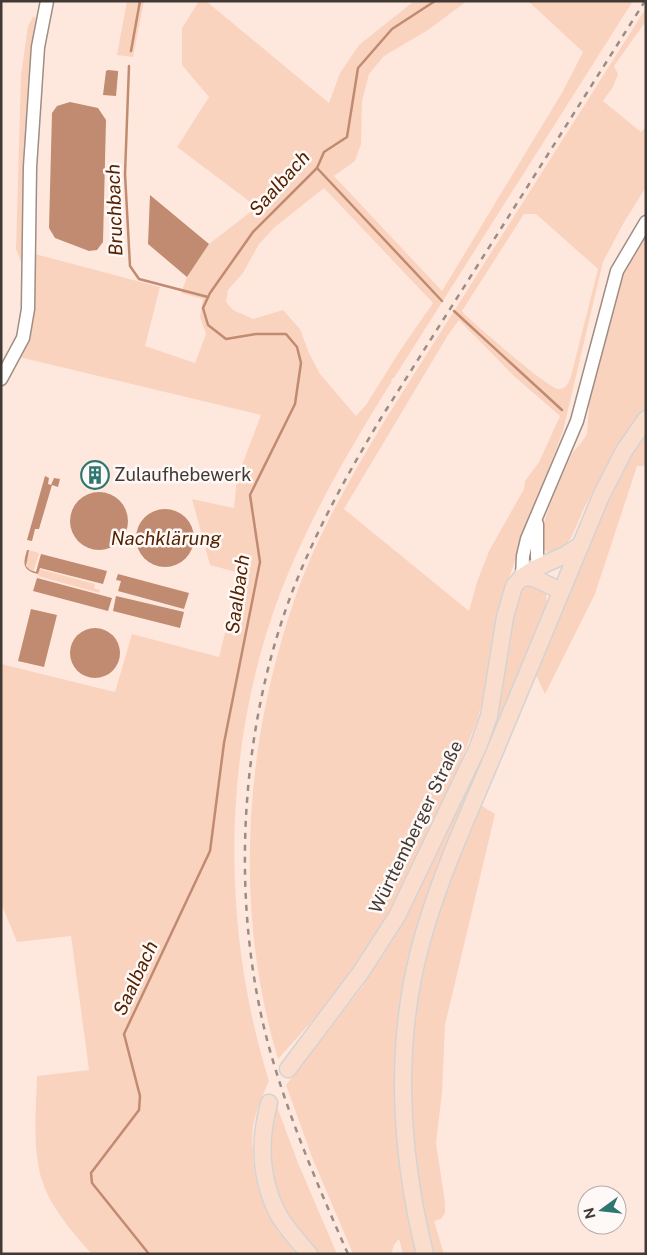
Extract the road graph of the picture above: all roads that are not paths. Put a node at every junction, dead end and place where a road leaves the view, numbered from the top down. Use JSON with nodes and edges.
{"nodes":[{"id":1,"x":47,"y":1,"type":"edge"},
{"id":2,"x":646,"y":222,"type":"edge"},
{"id":3,"x":1,"y":379,"type":"edge"},
{"id":4,"x":646,"y":419,"type":"edge"},
{"id":5,"x":538,"y":514,"type":"junction"},
{"id":6,"x":581,"y":544,"type":"junction"},
{"id":7,"x":538,"y":567,"type":"junction"},
{"id":8,"x":522,"y":577,"type":"junction"},
{"id":9,"x":564,"y":584,"type":"junction"},
{"id":10,"x":288,"y":1069,"type":"dead end"},
{"id":11,"x":269,"y":1103,"type":"dead end"},
{"id":12,"x":309,"y":1254,"type":"edge"},
{"id":13,"x":425,"y":1254,"type":"edge"}],
"edges":[{"from":1,"to":3,"type":"street"},
{"from":2,"to":5,"type":"street"},
{"from":4,"to":6,"type":"main road"},
{"from":5,"to":7,"type":"street"},
{"from":5,"to":8,"type":"street"},
{"from":6,"to":7,"type":"main road"},
{"from":6,"to":9,"type":"main road"},
{"from":7,"to":8,"type":"main road"},
{"from":7,"to":9,"type":"main road"},
{"from":8,"to":9,"type":"main road"},
{"from":8,"to":10,"type":"main road","name":"Württemberger Straße"},
{"from":9,"to":13,"type":"main road"},
{"from":11,"to":12,"type":"main road"}]}
